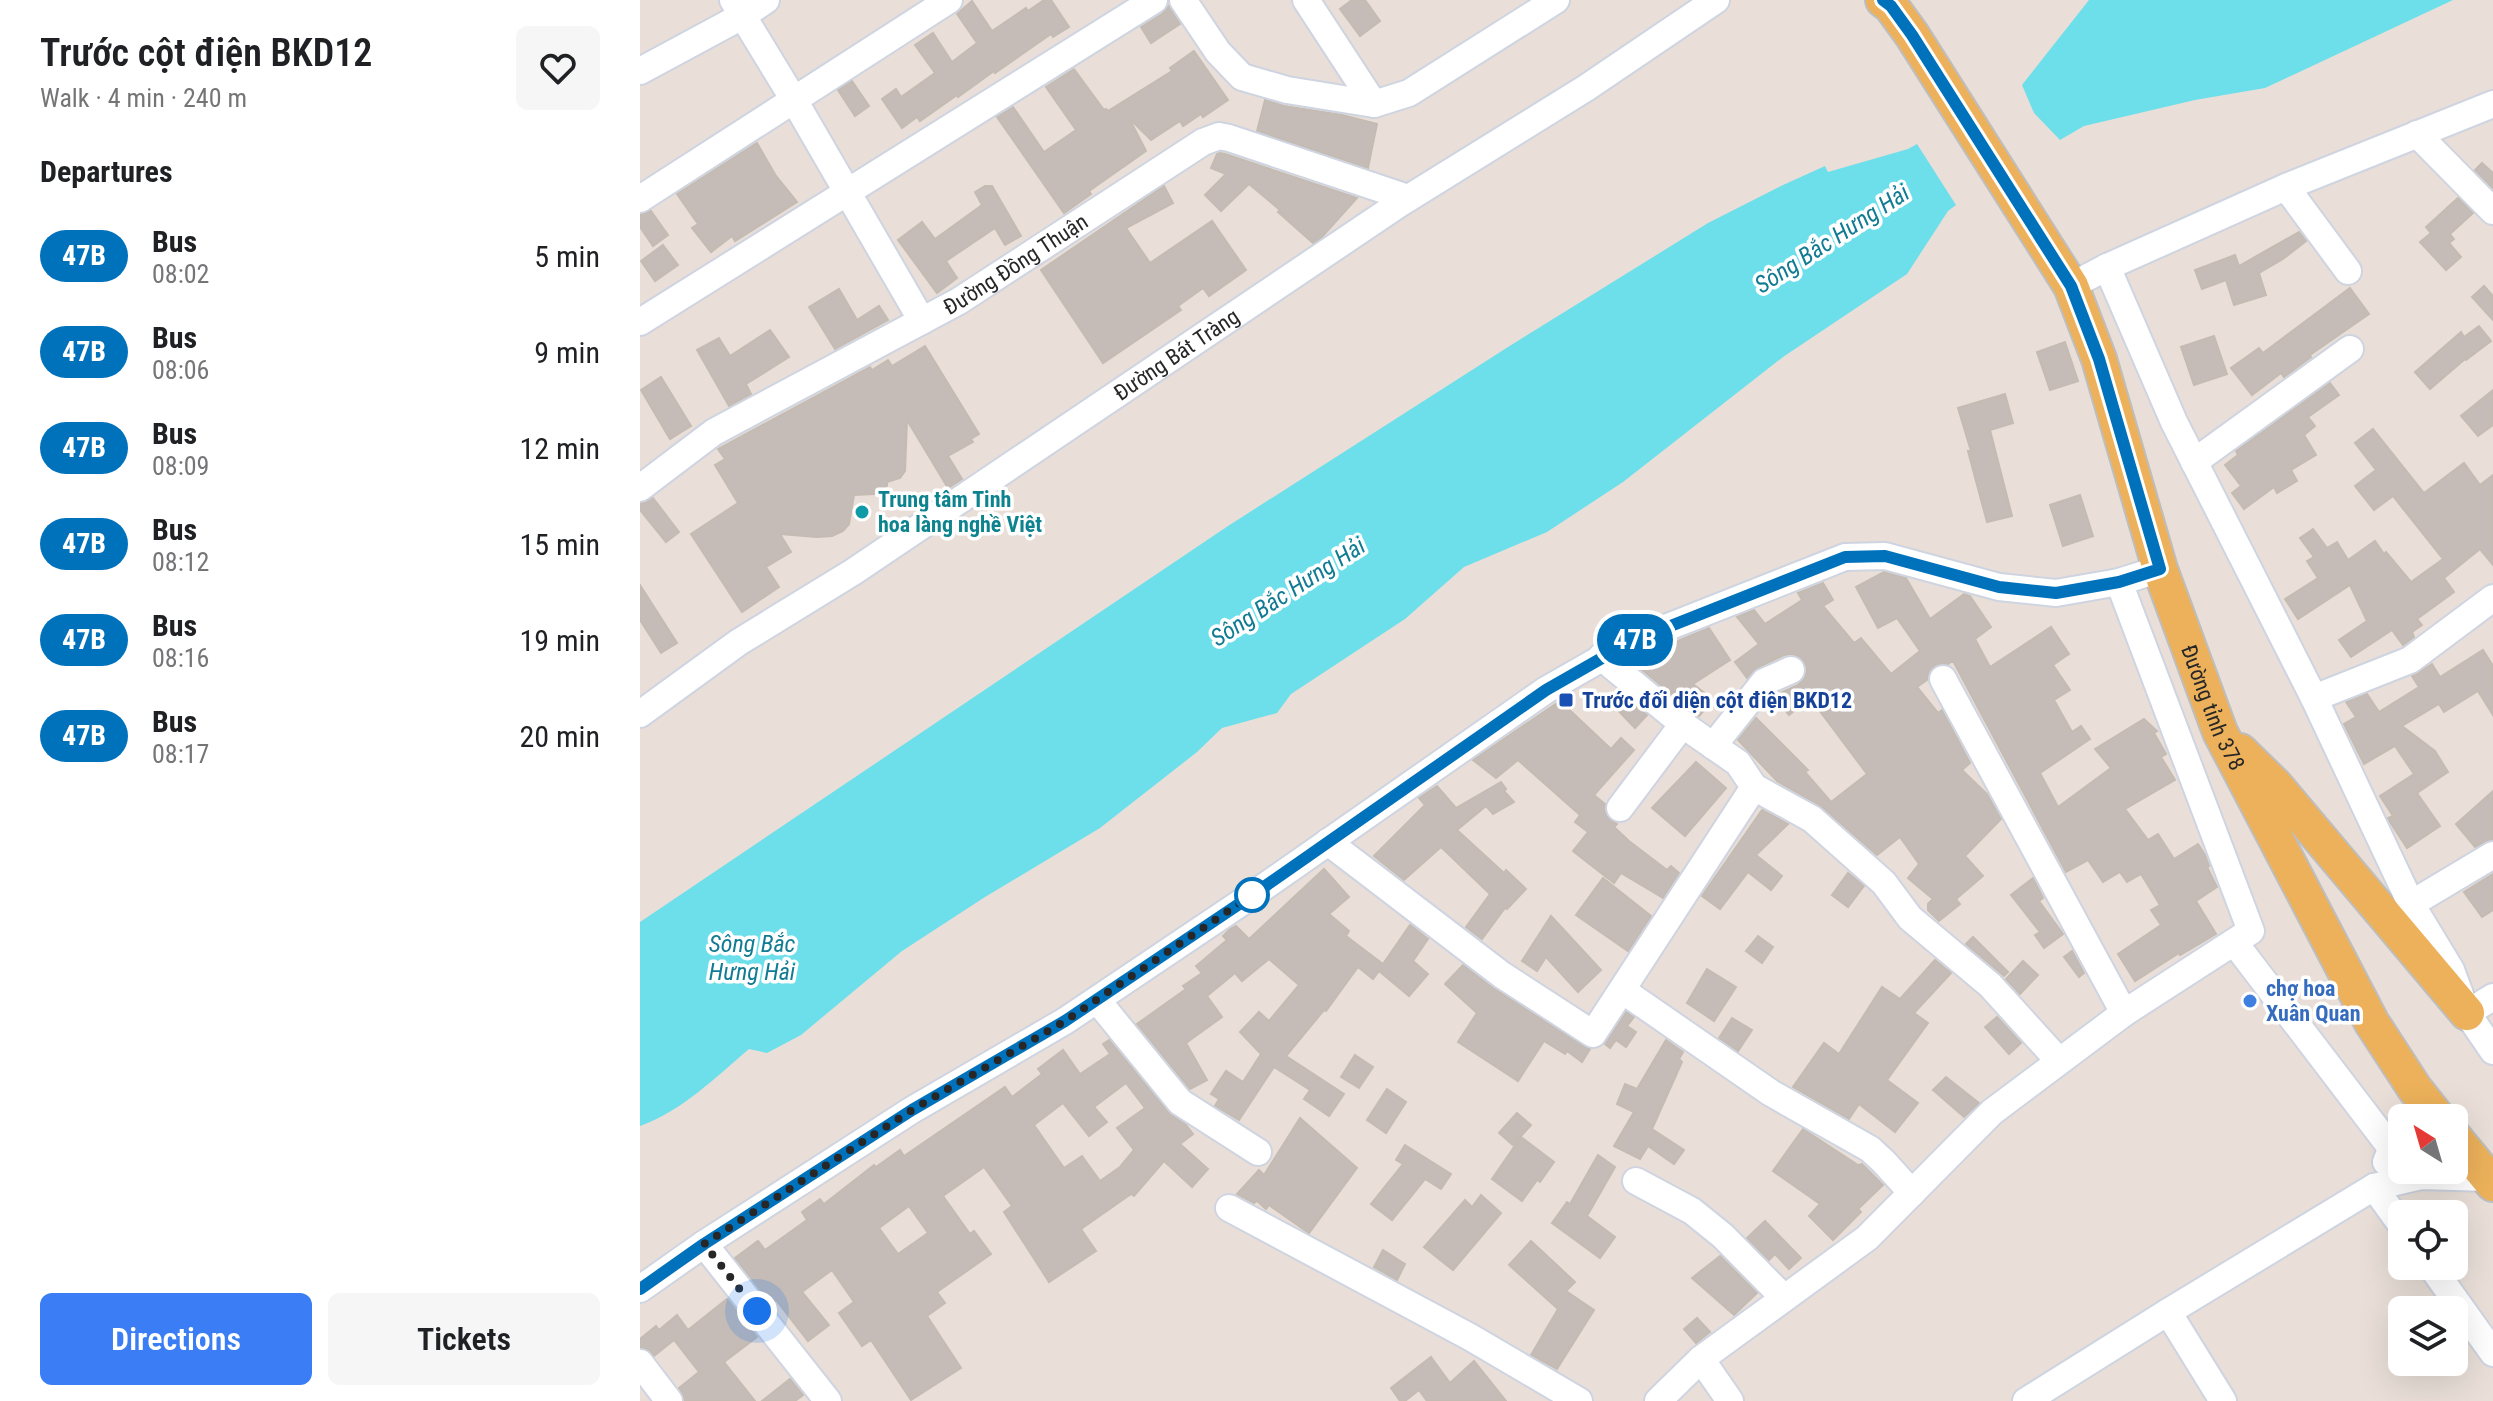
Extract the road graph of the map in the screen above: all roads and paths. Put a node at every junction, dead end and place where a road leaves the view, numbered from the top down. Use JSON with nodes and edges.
{"nodes":[{"id":1,"x":766,"y":0,"type":"edge"},
{"id":2,"x":949,"y":0,"type":"edge"},
{"id":3,"x":1154,"y":0,"type":"edge"},
{"id":4,"x":1183,"y":0,"type":"edge"},
{"id":5,"x":1556,"y":0,"type":"edge"},
{"id":6,"x":1891,"y":2,"type":"edge"},
{"id":7,"x":1707,"y":3,"type":"edge"},
{"id":8,"x":1317,"y":4,"type":"edge"},
{"id":9,"x":738,"y":8,"type":"edge"},
{"id":10,"x":640,"y":71,"type":"edge"},
{"id":11,"x":794,"y":100,"type":"junction"},
{"id":12,"x":1374,"y":104,"type":"junction"},
{"id":13,"x":2493,"y":104,"type":"edge"},
{"id":14,"x":2417,"y":134,"type":"junction"},
{"id":15,"x":2286,"y":187,"type":"junction"},
{"id":16,"x":848,"y":192,"type":"junction"},
{"id":17,"x":1408,"y":198,"type":"junction"},
{"id":18,"x":640,"y":199,"type":"edge"},
{"id":19,"x":2493,"y":211,"type":"edge"},
{"id":20,"x":2107,"y":267,"type":"junction"},
{"id":21,"x":2348,"y":271,"type":"dead end"},
{"id":22,"x":2064,"y":276,"type":"junction"},
{"id":23,"x":922,"y":321,"type":"junction"},
{"id":24,"x":640,"y":322,"type":"edge"},
{"id":25,"x":2350,"y":349,"type":"dead end"},
{"id":26,"x":2194,"y":462,"type":"junction"},
{"id":27,"x":640,"y":488,"type":"edge"},
{"id":28,"x":2160,"y":569,"type":"junction"},
{"id":29,"x":2119,"y":582,"type":"junction"},
{"id":30,"x":2493,"y":598,"type":"edge"},
{"id":31,"x":1601,"y":657,"type":"junction"},
{"id":32,"x":1791,"y":670,"type":"dead end"},
{"id":33,"x":1943,"y":679,"type":"dead end"},
{"id":34,"x":2314,"y":698,"type":"junction"},
{"id":35,"x":640,"y":714,"type":"edge"},
{"id":36,"x":1683,"y":724,"type":"junction"},
{"id":37,"x":2220,"y":732,"type":"junction"},
{"id":38,"x":1713,"y":746,"type":"junction"},
{"id":39,"x":1754,"y":787,"type":"junction"},
{"id":40,"x":1620,"y":808,"type":"dead end"},
{"id":41,"x":1328,"y":842,"type":"junction"},
{"id":42,"x":2493,"y":855,"type":"edge"},
{"id":43,"x":2411,"y":904,"type":"junction"},
{"id":44,"x":2234,"y":942,"type":"junction"},
{"id":45,"x":1622,"y":990,"type":"junction"},
{"id":46,"x":1097,"y":1000,"type":"junction"},
{"id":47,"x":2480,"y":1005,"type":"edge"},
{"id":48,"x":2124,"y":1013,"type":"junction"},
{"id":49,"x":2493,"y":1051,"type":"edge"},
{"id":50,"x":2059,"y":1061,"type":"junction"},
{"id":51,"x":2405,"y":1104,"type":"edge"},
{"id":52,"x":2388,"y":1144,"type":"edge"},
{"id":53,"x":1258,"y":1152,"type":"dead end"},
{"id":54,"x":2468,"y":1154,"type":"edge"},
{"id":55,"x":2388,"y":1157,"type":"edge"},
{"id":56,"x":1636,"y":1181,"type":"dead end"},
{"id":57,"x":2490,"y":1181,"type":"edge"},
{"id":58,"x":2374,"y":1187,"type":"junction"},
{"id":59,"x":1912,"y":1193,"type":"junction"},
{"id":60,"x":2388,"y":1206,"type":"edge"},
{"id":61,"x":1229,"y":1208,"type":"dead end"},
{"id":62,"x":704,"y":1244,"type":"junction"},
{"id":63,"x":2441,"y":1280,"type":"edge"},
{"id":64,"x":640,"y":1289,"type":"edge"},
{"id":65,"x":1784,"y":1298,"type":"junction"},
{"id":66,"x":2168,"y":1312,"type":"junction"},
{"id":67,"x":2493,"y":1353,"type":"edge"},
{"id":68,"x":1701,"y":1359,"type":"junction"},
{"id":69,"x":640,"y":1363,"type":"edge"},
{"id":70,"x":669,"y":1401,"type":"edge"},
{"id":71,"x":828,"y":1401,"type":"edge"},
{"id":72,"x":1579,"y":1401,"type":"edge"},
{"id":73,"x":1658,"y":1401,"type":"edge"},
{"id":74,"x":1730,"y":1401,"type":"edge"},
{"id":75,"x":2026,"y":1401,"type":"edge"},
{"id":76,"x":2223,"y":1401,"type":"edge"}],
"edges":[{"from":1,"to":9,"type":"street"},
{"from":2,"to":11,"type":"street"},
{"from":3,"to":16,"type":"street"},
{"from":4,"to":12,"type":"street"},
{"from":5,"to":12,"type":"street"},
{"from":6,"to":22,"type":"main road","name":"Đường tỉnh 378"},
{"from":7,"to":17,"type":"street","name":"Đường Bát Tràng"},
{"from":8,"to":12,"type":"street"},
{"from":9,"to":10,"type":"street"},
{"from":9,"to":11,"type":"street"},
{"from":11,"to":16,"type":"street"},
{"from":11,"to":18,"type":"street"},
{"from":13,"to":14,"type":"street"},
{"from":14,"to":15,"type":"street"},
{"from":14,"to":19,"type":"street"},
{"from":15,"to":20,"type":"street"},
{"from":15,"to":21,"type":"street"},
{"from":16,"to":23,"type":"street"},
{"from":16,"to":24,"type":"street"},
{"from":17,"to":23,"type":"street","name":"Đường Đồng Thuận"},
{"from":17,"to":35,"type":"street","name":"Đường Bát Tràng"},
{"from":20,"to":22,"type":"street"},
{"from":20,"to":26,"type":"street"},
{"from":22,"to":28,"type":"main road","name":"Đường tỉnh 378"},
{"from":23,"to":27,"type":"street","name":"Đường Đồng Thuận"},
{"from":25,"to":26,"type":"street"},
{"from":26,"to":34,"type":"street"},
{"from":28,"to":29,"type":"street"},
{"from":28,"to":37,"type":"main road","name":"Đường tỉnh 378"},
{"from":29,"to":31,"type":"street"},
{"from":29,"to":44,"type":"street"},
{"from":30,"to":34,"type":"street"},
{"from":31,"to":36,"type":"street"},
{"from":31,"to":41,"type":"street"},
{"from":32,"to":38,"type":"street"},
{"from":33,"to":48,"type":"street"},
{"from":34,"to":43,"type":"street"},
{"from":36,"to":38,"type":"street"},
{"from":36,"to":40,"type":"street"},
{"from":37,"to":47,"type":"main road"},
{"from":37,"to":51,"type":"main road","name":"Đường tỉnh 378"},
{"from":38,"to":39,"type":"street"},
{"from":39,"to":45,"type":"street"},
{"from":39,"to":50,"type":"street"},
{"from":41,"to":45,"type":"street"},
{"from":41,"to":46,"type":"street"},
{"from":42,"to":43,"type":"street"},
{"from":43,"to":47,"type":"street"},
{"from":44,"to":48,"type":"street"},
{"from":44,"to":52,"type":"street"},
{"from":45,"to":59,"type":"street"},
{"from":46,"to":53,"type":"street"},
{"from":46,"to":62,"type":"street"},
{"from":47,"to":49,"type":"street"},
{"from":48,"to":50,"type":"street"},
{"from":50,"to":59,"type":"street"},
{"from":54,"to":57,"type":"main road"},
{"from":55,"to":58,"type":"street"},
{"from":56,"to":65,"type":"street"},
{"from":57,"to":58,"type":"street"},
{"from":58,"to":60,"type":"street"},
{"from":58,"to":66,"type":"street"},
{"from":59,"to":65,"type":"street"},
{"from":61,"to":72,"type":"street"},
{"from":62,"to":64,"type":"street"},
{"from":62,"to":71,"type":"street"},
{"from":63,"to":67,"type":"street"},
{"from":65,"to":68,"type":"street"},
{"from":66,"to":75,"type":"street"},
{"from":66,"to":76,"type":"street"},
{"from":68,"to":73,"type":"street"},
{"from":68,"to":74,"type":"street"},
{"from":69,"to":70,"type":"street"}]}
